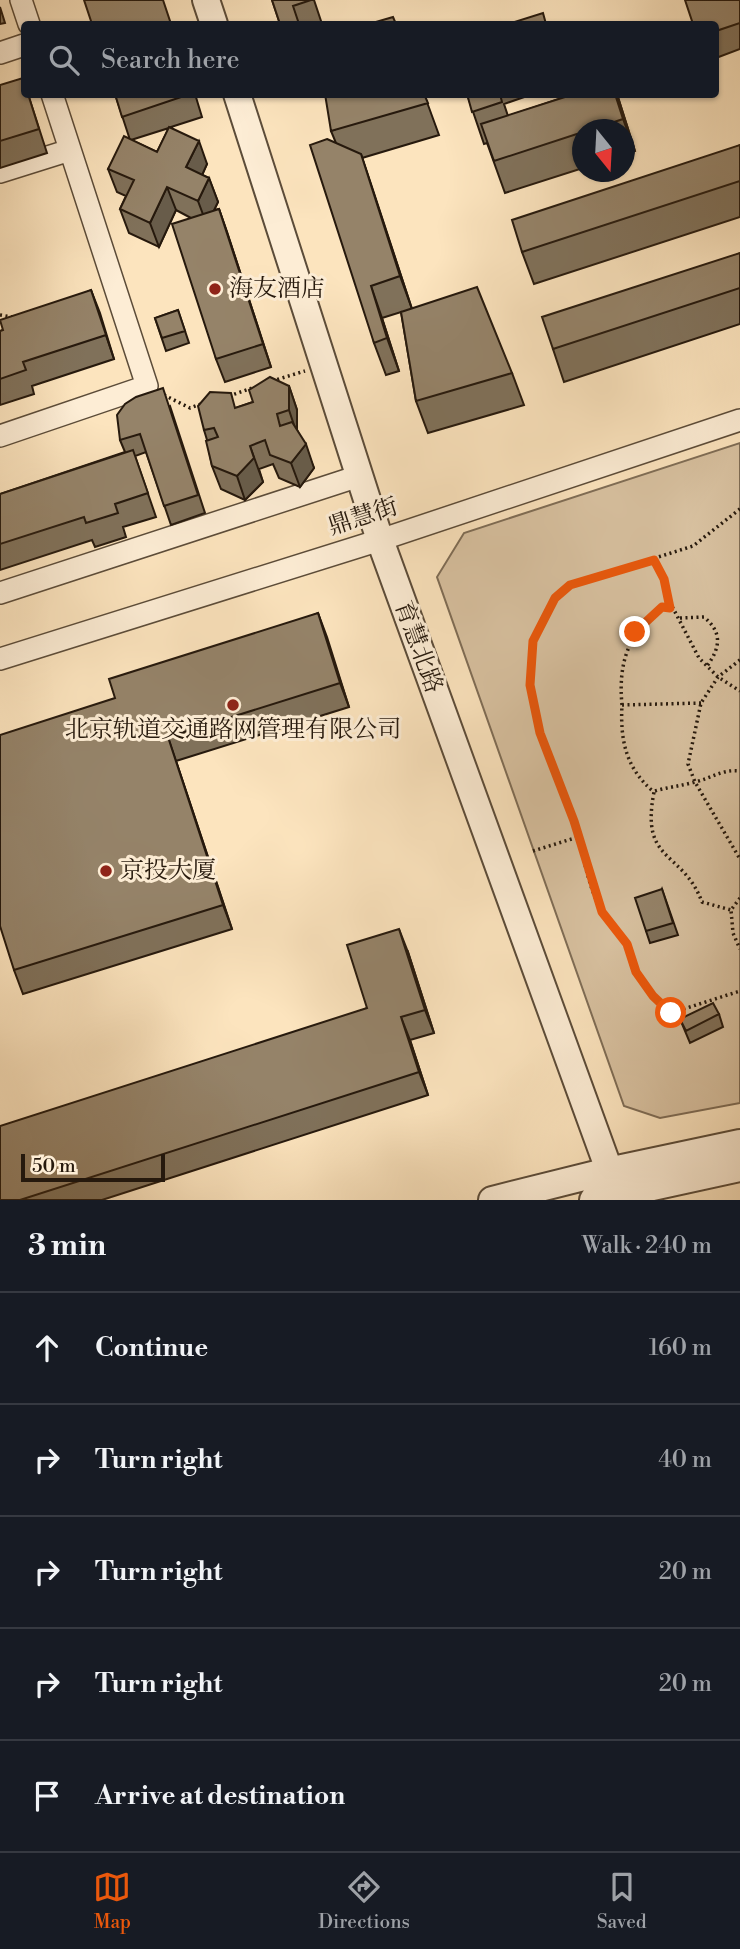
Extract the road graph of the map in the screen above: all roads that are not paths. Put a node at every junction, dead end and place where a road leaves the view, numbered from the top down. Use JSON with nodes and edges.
{"nodes":[{"id":1,"x":21,"y":0,"type":"edge"},
{"id":2,"x":206,"y":0,"type":"edge"},
{"id":3,"x":28,"y":21,"type":"edge"},
{"id":4,"x":213,"y":21,"type":"edge"},
{"id":5,"x":21,"y":46,"type":"edge"},
{"id":6,"x":0,"y":53,"type":"edge"},
{"id":7,"x":53,"y":98,"type":"edge"},
{"id":8,"x":238,"y":98,"type":"edge"},
{"id":9,"x":70,"y":150,"type":"junction"},
{"id":10,"x":0,"y":172,"type":"edge"},
{"id":11,"x":740,"y":420,"type":"edge"},
{"id":12,"x":0,"y":436,"type":"edge"},
{"id":13,"x":359,"y":476,"type":"junction"},
{"id":14,"x":380,"y":540,"type":"junction"},
{"id":15,"x":0,"y":593,"type":"edge"},
{"id":16,"x":0,"y":659,"type":"edge"},
{"id":17,"x":740,"y":1143,"type":"edge"},
{"id":18,"x":740,"y":1168,"type":"edge"},
{"id":19,"x":610,"y":1191,"type":"edge"},
{"id":20,"x":492,"y":1200,"type":"edge"}],
"edges":[{"from":1,"to":3,"type":"street"},
{"from":2,"to":4,"type":"street"},
{"from":5,"to":6,"type":"street"},
{"from":7,"to":9,"type":"street"},
{"from":8,"to":13,"type":"street","name":"育慧北路"},
{"from":9,"to":10,"type":"street"},
{"from":9,"to":12,"type":"street"},
{"from":11,"to":14,"type":"street","name":"鼎慧街"},
{"from":13,"to":14,"type":"street","name":"育慧北路"},
{"from":13,"to":15,"type":"street"},
{"from":14,"to":16,"type":"street","name":"鼎慧街"},
{"from":14,"to":19,"type":"street","name":"育慧北路"},
{"from":17,"to":19,"type":"street"},
{"from":18,"to":19,"type":"street"},
{"from":19,"to":20,"type":"street"}]}
